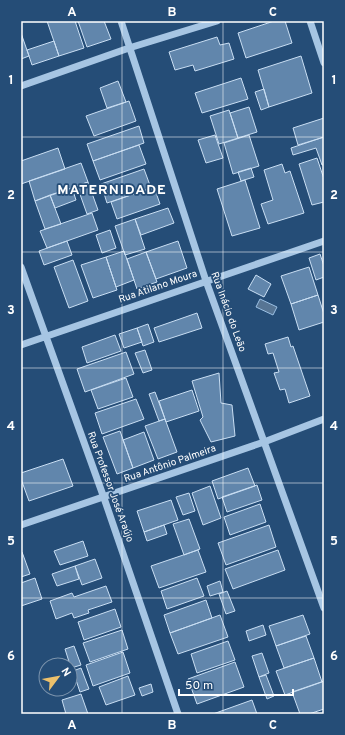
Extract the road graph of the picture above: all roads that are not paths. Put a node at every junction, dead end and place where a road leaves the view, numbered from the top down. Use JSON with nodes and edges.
{"nodes":[{"id":1,"x":121,"y":21,"type":"edge"},
{"id":2,"x":217,"y":21,"type":"edge"},
{"id":3,"x":310,"y":21,"type":"edge"},
{"id":4,"x":130,"y":48,"type":"junction"},
{"id":5,"x":324,"y":63,"type":"edge"},
{"id":6,"x":21,"y":86,"type":"edge"},
{"id":7,"x":324,"y":241,"type":"edge"},
{"id":8,"x":21,"y":267,"type":"edge"},
{"id":9,"x":206,"y":281,"type":"junction"},
{"id":10,"x":44,"y":336,"type":"junction"},
{"id":11,"x":21,"y":345,"type":"edge"},
{"id":12,"x":324,"y":419,"type":"edge"},
{"id":13,"x":264,"y":442,"type":"junction"},
{"id":14,"x":104,"y":498,"type":"junction"},
{"id":15,"x":21,"y":525,"type":"edge"},
{"id":16,"x":324,"y":608,"type":"edge"},
{"id":17,"x":178,"y":714,"type":"edge"}],
"edges":[{"from":1,"to":4,"type":"street","name":"Rua Inácio do Leão"},
{"from":2,"to":4,"type":"street"},
{"from":3,"to":5,"type":"street"},
{"from":4,"to":6,"type":"street"},
{"from":4,"to":9,"type":"street","name":"Rua Inácio do Leão"},
{"from":7,"to":9,"type":"street","name":"Rua Atilano Moura"},
{"from":8,"to":10,"type":"street","name":"Rua Professor José Araújo"},
{"from":9,"to":10,"type":"street","name":"Rua Atilano Moura"},
{"from":9,"to":13,"type":"street","name":"Rua Inácio do Leão"},
{"from":10,"to":11,"type":"street","name":"Rua Atilano Moura"},
{"from":10,"to":14,"type":"street","name":"Rua Professor José Araújo"},
{"from":12,"to":13,"type":"street","name":"Rua Antônio Palmeira"},
{"from":13,"to":14,"type":"street","name":"Rua Antônio Palmeira"},
{"from":13,"to":16,"type":"street","name":"Rua Inácio do Leão"},
{"from":14,"to":15,"type":"street","name":"Rua Antônio Palmeira"},
{"from":14,"to":17,"type":"street","name":"Rua Professor José Araújo"}]}
